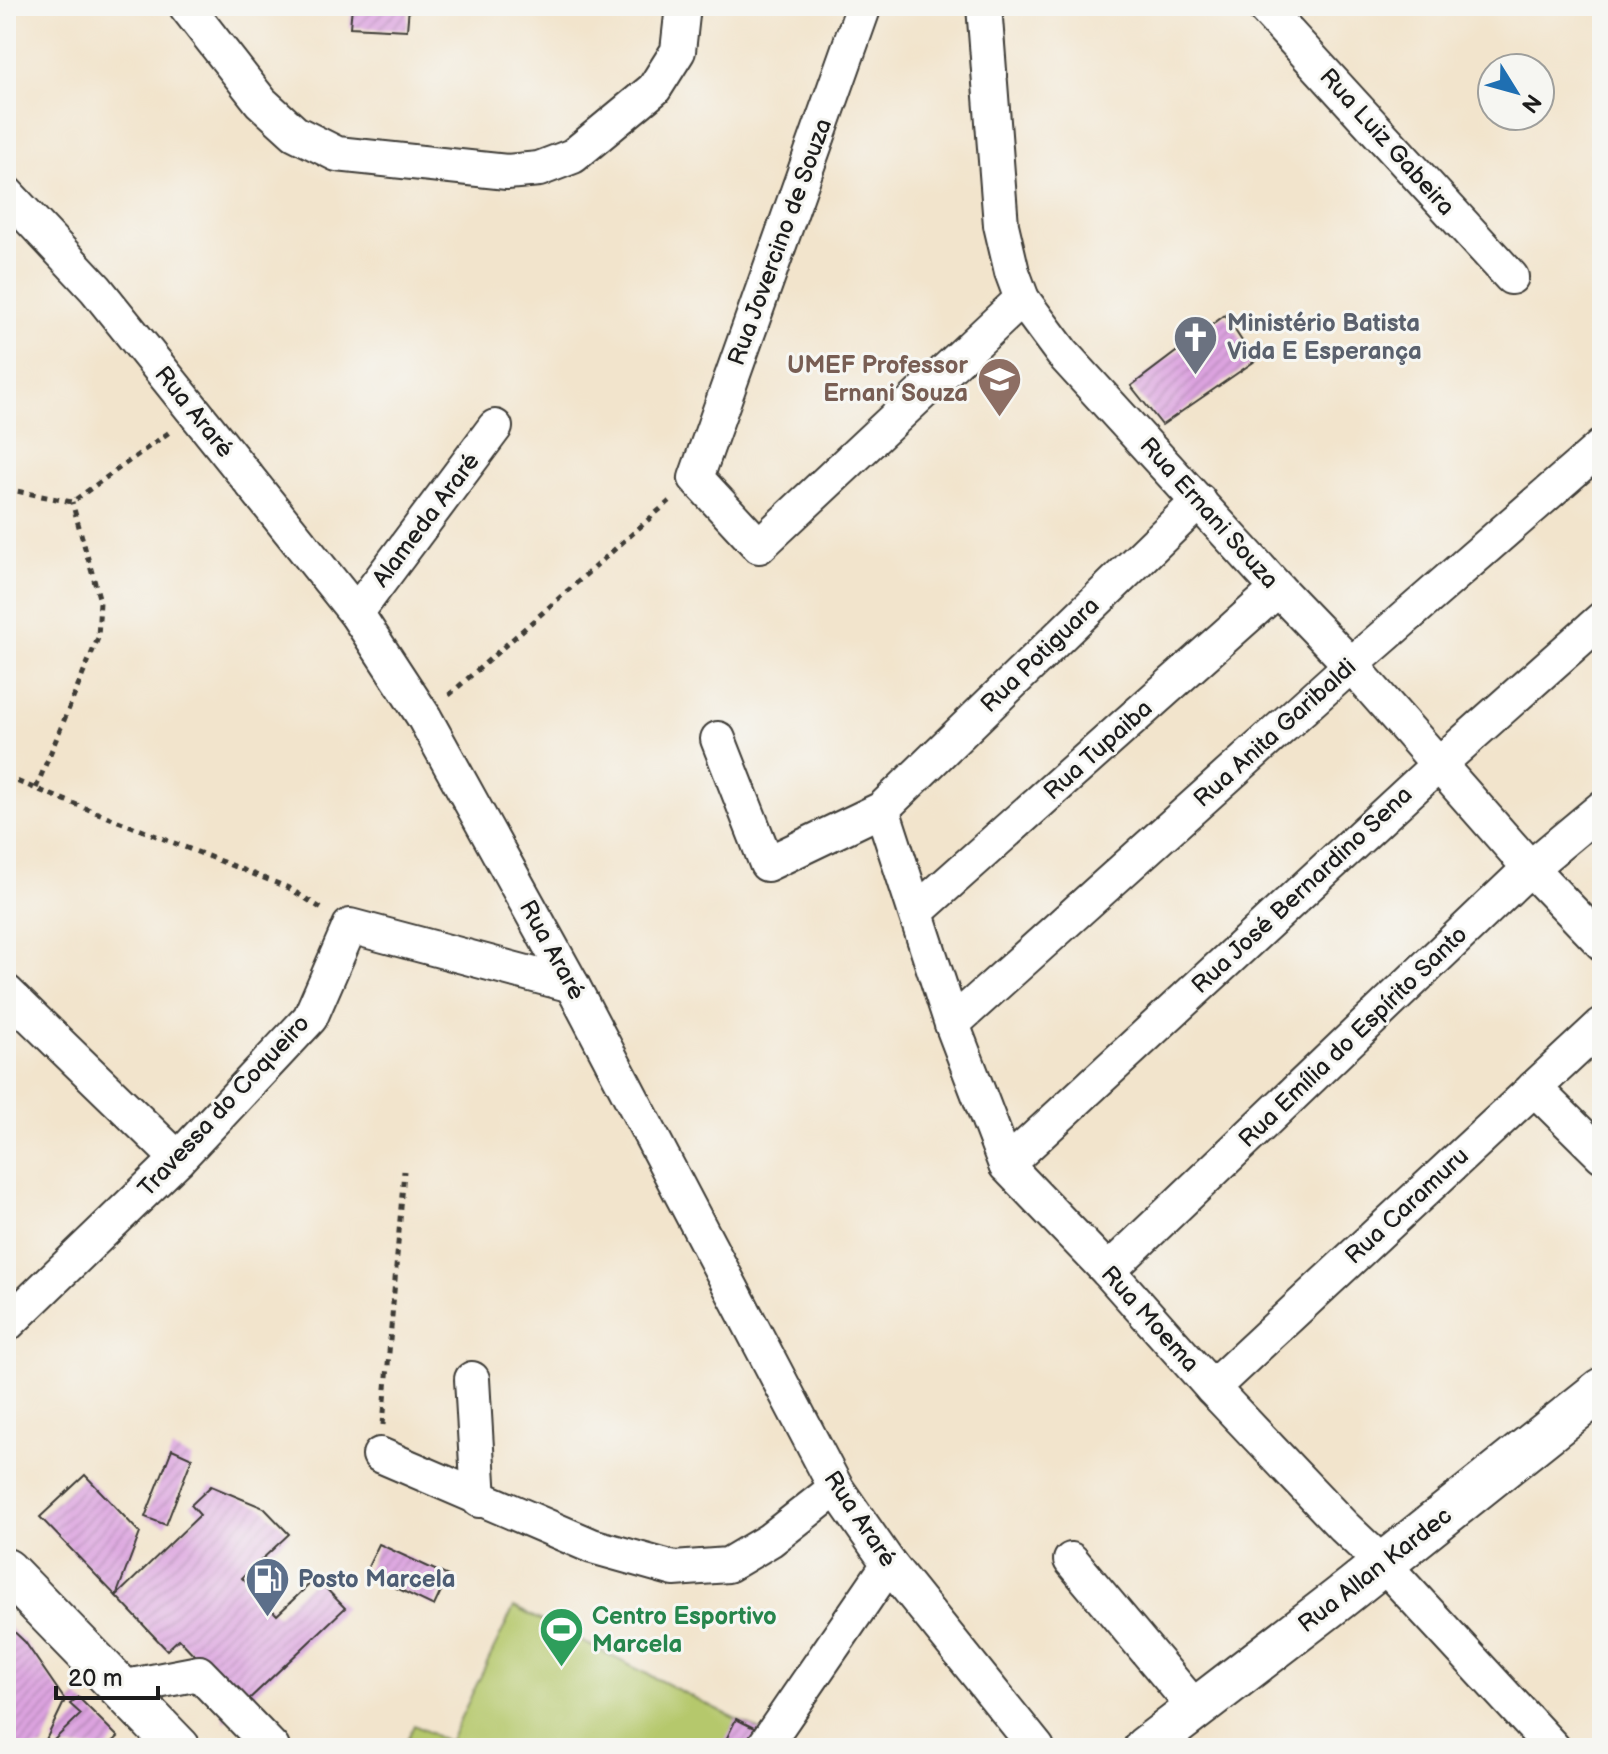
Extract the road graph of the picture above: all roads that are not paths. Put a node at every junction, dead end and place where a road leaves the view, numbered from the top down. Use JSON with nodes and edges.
{"nodes":[{"id":1,"x":186,"y":6,"type":"edge"},
{"id":2,"x":683,"y":6,"type":"edge"},
{"id":3,"x":864,"y":6,"type":"edge"},
{"id":4,"x":984,"y":6,"type":"edge"},
{"id":5,"x":1263,"y":6,"type":"edge"},
{"id":6,"x":6,"y":193,"type":"edge"},
{"id":7,"x":1511,"y":277,"type":"dead end"},
{"id":8,"x":1022,"y":299,"type":"junction"},
{"id":9,"x":495,"y":427,"type":"dead end"},
{"id":10,"x":1602,"y":446,"type":"edge"},
{"id":11,"x":1199,"y":501,"type":"junction"},
{"id":12,"x":1278,"y":589,"type":"junction"},
{"id":13,"x":356,"y":613,"type":"junction"},
{"id":14,"x":1602,"y":619,"type":"edge"},
{"id":15,"x":1351,"y":665,"type":"junction"},
{"id":16,"x":718,"y":739,"type":"dead end"},
{"id":17,"x":1438,"y":765,"type":"junction"},
{"id":18,"x":1602,"y":808,"type":"edge"},
{"id":19,"x":882,"y":809,"type":"junction"},
{"id":20,"x":1530,"y":868,"type":"junction"},
{"id":21,"x":917,"y":911,"type":"junction"},
{"id":22,"x":1602,"y":943,"type":"edge"},
{"id":23,"x":572,"y":985,"type":"junction"},
{"id":24,"x":6,"y":992,"type":"edge"},
{"id":25,"x":952,"y":1024,"type":"junction"},
{"id":26,"x":1602,"y":1025,"type":"edge"},
{"id":27,"x":1534,"y":1088,"type":"junction"},
{"id":28,"x":1602,"y":1155,"type":"edge"},
{"id":29,"x":178,"y":1159,"type":"junction"},
{"id":30,"x":1006,"y":1165,"type":"junction"},
{"id":31,"x":1108,"y":1271,"type":"junction"},
{"id":32,"x":6,"y":1325,"type":"edge"},
{"id":33,"x":472,"y":1379,"type":"dead end"},
{"id":34,"x":1212,"y":1388,"type":"junction"},
{"id":35,"x":1602,"y":1389,"type":"edge"},
{"id":36,"x":380,"y":1455,"type":"road end"},
{"id":37,"x":836,"y":1488,"type":"junction"},
{"id":38,"x":479,"y":1500,"type":"junction"},
{"id":39,"x":1071,"y":1560,"type":"dead end"},
{"id":40,"x":889,"y":1564,"type":"junction"},
{"id":41,"x":1383,"y":1564,"type":"junction"},
{"id":42,"x":6,"y":1570,"type":"edge"},
{"id":43,"x":121,"y":1688,"type":"junction"},
{"id":44,"x":1195,"y":1708,"type":"junction"},
{"id":45,"x":179,"y":1748,"type":"edge"},
{"id":46,"x":272,"y":1748,"type":"edge"},
{"id":47,"x":763,"y":1748,"type":"edge"},
{"id":48,"x":1037,"y":1748,"type":"edge"},
{"id":49,"x":1145,"y":1748,"type":"edge"},
{"id":50,"x":1553,"y":1748,"type":"edge"}],
"edges":[{"from":1,"to":2,"type":"street"},
{"from":3,"to":8,"type":"street","name":"Rua Jovercino de Souza"},
{"from":4,"to":8,"type":"street","name":"Rua Ernani Souza"},
{"from":5,"to":7,"type":"street","name":"Rua Luiz Gabeira"},
{"from":6,"to":13,"type":"street","name":"Rua Araré"},
{"from":8,"to":11,"type":"street","name":"Rua Ernani Souza"},
{"from":9,"to":13,"type":"street","name":"Alameda Araré"},
{"from":10,"to":15,"type":"street","name":"Rua Anita Garibaldi"},
{"from":11,"to":12,"type":"street","name":"Rua Ernani Souza"},
{"from":11,"to":19,"type":"street","name":"Rua Potiguara"},
{"from":12,"to":15,"type":"street","name":"Rua Ernani Souza"},
{"from":12,"to":21,"type":"street","name":"Rua Tupaiba"},
{"from":13,"to":23,"type":"street","name":"Rua Araré"},
{"from":14,"to":17,"type":"street","name":"Rua José Bernardino Sena"},
{"from":15,"to":17,"type":"street","name":"Rua Ernani Souza"},
{"from":15,"to":25,"type":"street","name":"Rua Anita Garibaldi"},
{"from":16,"to":19,"type":"street","name":"Rua Potiguara"},
{"from":17,"to":20,"type":"street","name":"Rua Ernani Souza"},
{"from":17,"to":30,"type":"street","name":"Rua José Bernardino Sena"},
{"from":18,"to":20,"type":"street","name":"Rua Emília do Espírito Santo"},
{"from":19,"to":21,"type":"street","name":"Rua Moema"},
{"from":20,"to":22,"type":"street","name":"Rua Ernani Souza"},
{"from":20,"to":31,"type":"street","name":"Rua Emília do Espírito Santo"},
{"from":21,"to":25,"type":"street","name":"Rua Moema"},
{"from":23,"to":29,"type":"street","name":"Travessa do Coqueiro"},
{"from":23,"to":37,"type":"street","name":"Rua Araré"},
{"from":24,"to":29,"type":"street"},
{"from":25,"to":30,"type":"street","name":"Rua Moema"},
{"from":26,"to":27,"type":"street","name":"Rua Caramuru"},
{"from":27,"to":28,"type":"street"},
{"from":27,"to":34,"type":"street","name":"Rua Caramuru"},
{"from":29,"to":32,"type":"street","name":"Travessa do Coqueiro"},
{"from":30,"to":31,"type":"street","name":"Rua Moema"},
{"from":31,"to":34,"type":"street","name":"Rua Moema"},
{"from":33,"to":38,"type":"street"},
{"from":34,"to":41,"type":"street","name":"Rua Moema"},
{"from":35,"to":41,"type":"main road","name":"Rua Allan Kardec"},
{"from":36,"to":38,"type":"street"},
{"from":37,"to":38,"type":"street"},
{"from":37,"to":40,"type":"street","name":"Rua Araré"},
{"from":39,"to":44,"type":"street"},
{"from":40,"to":47,"type":"street"},
{"from":40,"to":48,"type":"street","name":"Rua Araré"},
{"from":41,"to":44,"type":"main road","name":"Rua Allan Kardec"},
{"from":41,"to":50,"type":"street","name":"Rua Moema"},
{"from":42,"to":43,"type":"main road"},
{"from":43,"to":45,"type":"main road"},
{"from":43,"to":46,"type":"street"},
{"from":44,"to":49,"type":"main road","name":"Rua Allan Kardec"}]}
